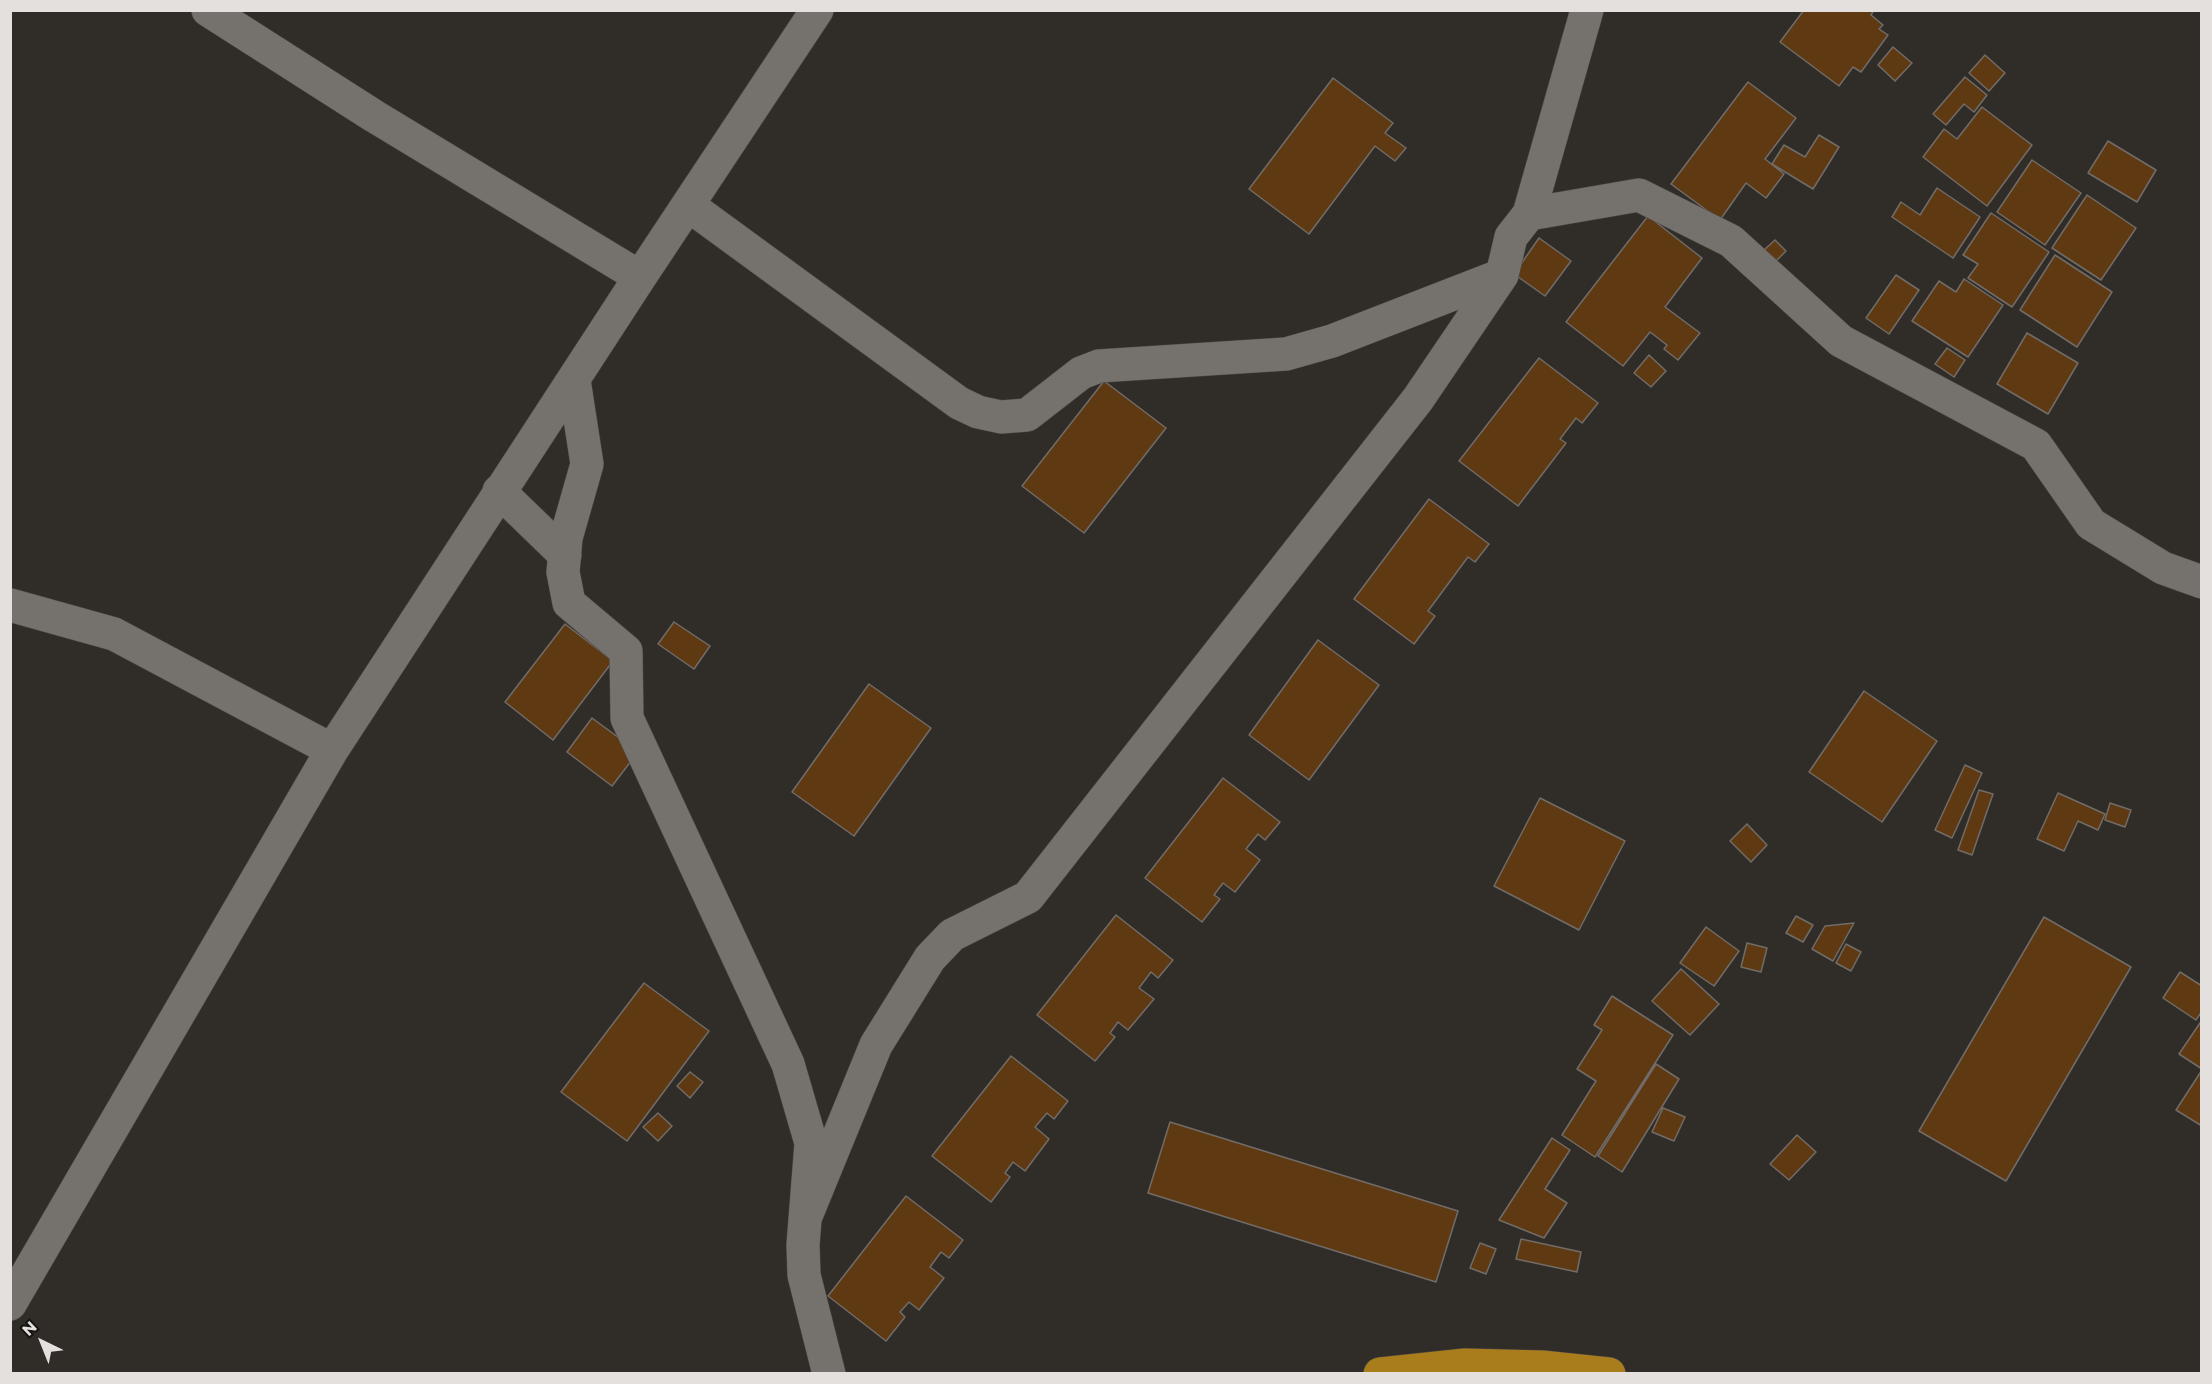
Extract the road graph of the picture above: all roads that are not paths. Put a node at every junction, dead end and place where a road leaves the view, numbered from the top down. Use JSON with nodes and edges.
{"nodes":[{"id":1,"x":208,"y":10,"type":"edge"},
{"id":2,"x":817,"y":10,"type":"edge"},
{"id":3,"x":1587,"y":10,"type":"edge"},
{"id":4,"x":688,"y":205,"type":"junction"},
{"id":5,"x":1529,"y":214,"type":"junction"},
{"id":6,"x":1502,"y":275,"type":"junction"},
{"id":7,"x":640,"y":277,"type":"junction"},
{"id":8,"x":574,"y":380,"type":"junction"},
{"id":9,"x":499,"y":491,"type":"junction"},
{"id":10,"x":565,"y":555,"type":"junction"},
{"id":11,"x":2202,"y":582,"type":"edge"},
{"id":12,"x":10,"y":605,"type":"edge"},
{"id":13,"x":333,"y":750,"type":"junction"},
{"id":14,"x":806,"y":1216,"type":"junction"},
{"id":15,"x":10,"y":1304,"type":"edge"},
{"id":16,"x":829,"y":1374,"type":"edge"},
{"id":17,"x":1380,"y":1374,"type":"edge"},
{"id":18,"x":1608,"y":1374,"type":"edge"}],
"edges":[{"from":1,"to":7,"type":"street"},
{"from":2,"to":4,"type":"street"},
{"from":3,"to":5,"type":"street"},
{"from":4,"to":6,"type":"street"},
{"from":4,"to":7,"type":"street"},
{"from":5,"to":6,"type":"street"},
{"from":5,"to":11,"type":"street"},
{"from":6,"to":14,"type":"street"},
{"from":7,"to":8,"type":"street"},
{"from":8,"to":9,"type":"street"},
{"from":8,"to":10,"type":"street"},
{"from":9,"to":10,"type":"street"},
{"from":9,"to":13,"type":"street"},
{"from":10,"to":14,"type":"street"},
{"from":12,"to":13,"type":"street"},
{"from":13,"to":15,"type":"street"},
{"from":14,"to":16,"type":"street"},
{"from":17,"to":18,"type":"highway"}]}
